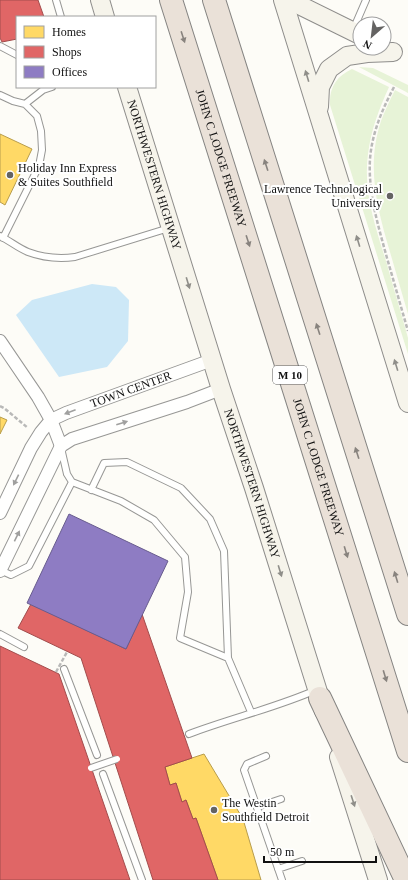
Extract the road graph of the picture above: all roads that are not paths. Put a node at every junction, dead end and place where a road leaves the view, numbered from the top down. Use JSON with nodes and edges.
{"nodes":[{"id":1,"x":56,"y":0,"type":"edge"},
{"id":2,"x":100,"y":0,"type":"edge"},
{"id":3,"x":171,"y":0,"type":"edge"},
{"id":4,"x":214,"y":0,"type":"edge"},
{"id":5,"x":283,"y":0,"type":"edge"},
{"id":6,"x":289,"y":0,"type":"edge"},
{"id":7,"x":366,"y":0,"type":"edge"},
{"id":8,"x":61,"y":16,"type":"edge"},
{"id":9,"x":105,"y":16,"type":"edge"},
{"id":10,"x":361,"y":16,"type":"edge"},
{"id":11,"x":352,"y":32,"type":"edge"},
{"id":12,"x":0,"y":46,"type":"edge"},
{"id":13,"x":395,"y":53,"type":"edge"},
{"id":14,"x":16,"y":54,"type":"edge"},
{"id":15,"x":49,"y":88,"type":"edge"},
{"id":16,"x":127,"y":88,"type":"edge"},
{"id":17,"x":0,"y":95,"type":"edge"},
{"id":18,"x":25,"y":104,"type":"junction"},
{"id":19,"x":318,"y":114,"type":"junction"},
{"id":20,"x":170,"y":227,"type":"junction"},
{"id":21,"x":2,"y":237,"type":"edge"},
{"id":22,"x":0,"y":341,"type":"edge"},
{"id":23,"x":212,"y":360,"type":"junction"},
{"id":24,"x":221,"y":389,"type":"junction"},
{"id":25,"x":408,"y":403,"type":"edge"},
{"id":26,"x":51,"y":420,"type":"junction"},
{"id":27,"x":61,"y":446,"type":"junction"},
{"id":28,"x":72,"y":482,"type":"junction"},
{"id":29,"x":91,"y":490,"type":"junction"},
{"id":30,"x":0,"y":513,"type":"edge"},
{"id":31,"x":0,"y":570,"type":"edge"},
{"id":32,"x":408,"y":614,"type":"edge"},
{"id":33,"x":0,"y":634,"type":"edge"},
{"id":34,"x":24,"y":647,"type":"dead end"},
{"id":35,"x":228,"y":658,"type":"junction"},
{"id":36,"x":64,"y":669,"type":"dead end"},
{"id":37,"x":319,"y":694,"type":"junction"},
{"id":38,"x":251,"y":712,"type":"junction"},
{"id":39,"x":189,"y":734,"type":"dead end"},
{"id":40,"x":408,"y":751,"type":"edge"},
{"id":41,"x":96,"y":755,"type":"dead end"},
{"id":42,"x":266,"y":756,"type":"dead end"},
{"id":43,"x":117,"y":759,"type":"dead end"},
{"id":44,"x":91,"y":768,"type":"dead end"},
{"id":45,"x":103,"y":774,"type":"dead end"},
{"id":46,"x":281,"y":799,"type":"dead end"},
{"id":47,"x":257,"y":807,"type":"junction"},
{"id":48,"x":302,"y":861,"type":"dead end"},
{"id":49,"x":278,"y":869,"type":"junction"},
{"id":50,"x":142,"y":880,"type":"edge"},
{"id":51,"x":282,"y":880,"type":"edge"},
{"id":52,"x":378,"y":880,"type":"edge"},
{"id":53,"x":406,"y":880,"type":"edge"}],
"edges":[{"from":1,"to":8,"type":"lane"},
{"from":2,"to":9,"type":"main road"},
{"from":3,"to":40,"type":"highway","name":"JOHN C LODGE FREEWAY","number":"M 10","one_way":true},
{"from":32,"to":4,"type":"highway","one_way":true},
{"from":19,"to":5,"type":"main road","one_way":true},
{"from":6,"to":11,"type":"main road"},
{"from":7,"to":10,"type":"lane"},
{"from":12,"to":14,"type":"lane"},
{"from":13,"to":19,"type":"main road"},
{"from":15,"to":18,"type":"lane"},
{"from":16,"to":20,"type":"main road","name":"NORTHWESTERN HIGHWAY"},
{"from":17,"to":18,"type":"lane"},
{"from":18,"to":21,"type":"lane"},
{"from":25,"to":19,"type":"main road","one_way":true},
{"from":20,"to":21,"type":"lane"},
{"from":20,"to":23,"type":"main road","name":"NORTHWESTERN HIGHWAY","one_way":true},
{"from":22,"to":26,"type":"street"},
{"from":23,"to":24,"type":"main road","name":"NORTHWESTERN HIGHWAY"},
{"from":23,"to":26,"type":"street","name":"TOWN CENTER","one_way":true},
{"from":27,"to":24,"type":"street","one_way":true},
{"from":24,"to":37,"type":"main road","name":"NORTHWESTERN HIGHWAY","one_way":true},
{"from":26,"to":27,"type":"street"},
{"from":26,"to":30,"type":"street","name":"TOWN CENTER","one_way":true},
{"from":27,"to":28,"type":"lane"},
{"from":31,"to":27,"type":"street","one_way":true},
{"from":28,"to":29,"type":"lane"},
{"from":28,"to":31,"type":"lane"},
{"from":29,"to":35,"type":"lane"},
{"from":29,"to":35,"type":"lane"},
{"from":33,"to":34,"type":"lane"},
{"from":35,"to":38,"type":"lane"},
{"from":36,"to":41,"type":"lane"},
{"from":37,"to":38,"type":"lane"},
{"from":37,"to":52,"type":"main road","name":"NORTHWESTERN HIGHWAY","one_way":true},
{"from":37,"to":53,"type":"highway"},
{"from":38,"to":39,"type":"lane"},
{"from":42,"to":47,"type":"lane"},
{"from":43,"to":44,"type":"lane","bridge":true},
{"from":45,"to":50,"type":"lane"},
{"from":46,"to":47,"type":"lane"},
{"from":47,"to":49,"type":"lane"},
{"from":48,"to":49,"type":"lane"},
{"from":49,"to":51,"type":"lane"}]}
